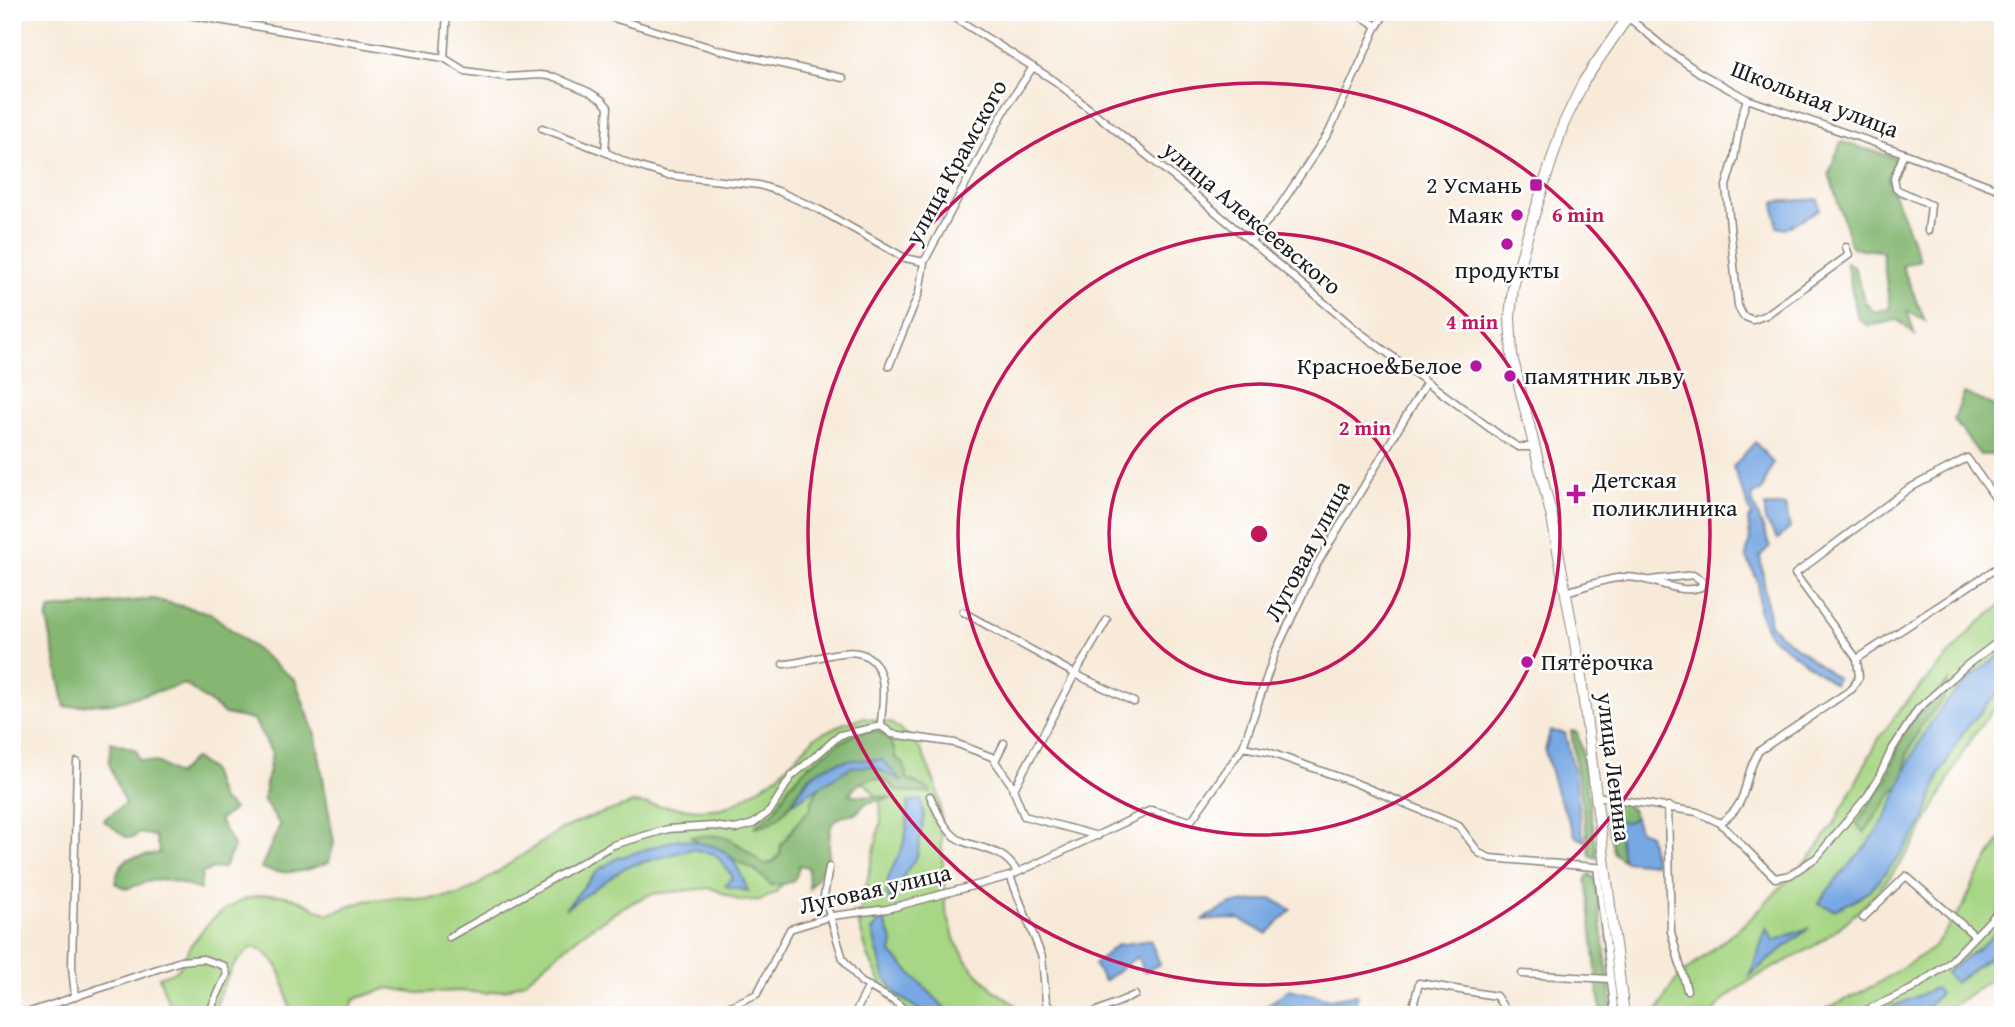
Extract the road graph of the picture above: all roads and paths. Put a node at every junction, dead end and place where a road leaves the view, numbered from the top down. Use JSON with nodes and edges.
{"nodes":[{"id":1,"x":170,"y":12,"type":"edge"},
{"id":2,"x":447,"y":12,"type":"edge"},
{"id":3,"x":584,"y":12,"type":"edge"},
{"id":4,"x":946,"y":12,"type":"edge"},
{"id":5,"x":1354,"y":12,"type":"edge"},
{"id":6,"x":1386,"y":12,"type":"edge"},
{"id":7,"x":1627,"y":14,"type":"edge"},
{"id":8,"x":1377,"y":26,"type":"junction"},
{"id":9,"x":444,"y":58,"type":"junction"},
{"id":10,"x":1033,"y":67,"type":"junction"},
{"id":11,"x":843,"y":78,"type":"dead end"},
{"id":12,"x":1748,"y":99,"type":"junction"},
{"id":13,"x":542,"y":128,"type":"dead end"},
{"id":14,"x":605,"y":152,"type":"junction"},
{"id":15,"x":1904,"y":153,"type":"junction"},
{"id":16,"x":2003,"y":191,"type":"edge"},
{"id":17,"x":1928,"y":231,"type":"dead end"},
{"id":18,"x":1250,"y":241,"type":"junction"},
{"id":19,"x":1846,"y":247,"type":"dead end"},
{"id":20,"x":924,"y":262,"type":"junction"},
{"id":21,"x":889,"y":366,"type":"dead end"},
{"id":22,"x":1426,"y":383,"type":"junction"},
{"id":23,"x":1534,"y":447,"type":"junction"},
{"id":24,"x":2003,"y":509,"type":"edge"},
{"id":25,"x":2003,"y":564,"type":"edge"},
{"id":26,"x":1651,"y":580,"type":"junction"},
{"id":27,"x":1566,"y":592,"type":"junction"},
{"id":28,"x":963,"y":612,"type":"dead end"},
{"id":29,"x":1107,"y":620,"type":"dead end"},
{"id":30,"x":2003,"y":638,"type":"edge"},
{"id":31,"x":1857,"y":659,"type":"junction"},
{"id":32,"x":783,"y":664,"type":"dead end"},
{"id":33,"x":1075,"y":674,"type":"junction"},
{"id":34,"x":1134,"y":702,"type":"dead end"},
{"id":35,"x":881,"y":726,"type":"junction"},
{"id":36,"x":1004,"y":743,"type":"dead end"},
{"id":37,"x":1243,"y":747,"type":"junction"},
{"id":38,"x":995,"y":761,"type":"junction"},
{"id":39,"x":77,"y":762,"type":"dead end"},
{"id":40,"x":1013,"y":791,"type":"junction"},
{"id":41,"x":930,"y":796,"type":"dead end"},
{"id":42,"x":1596,"y":796,"type":"junction"},
{"id":43,"x":1668,"y":806,"type":"junction"},
{"id":44,"x":1720,"y":823,"type":"junction"},
{"id":45,"x":1098,"y":836,"type":"junction"},
{"id":46,"x":828,"y":867,"type":"dead end"},
{"id":47,"x":1601,"y":868,"type":"junction"},
{"id":48,"x":1013,"y":874,"type":"junction"},
{"id":49,"x":2003,"y":885,"type":"edge"},
{"id":50,"x":832,"y":916,"type":"junction"},
{"id":51,"x":1863,"y":918,"type":"dead end"},
{"id":52,"x":1975,"y":935,"type":"junction"},
{"id":53,"x":449,"y":937,"type":"dead end"},
{"id":54,"x":1522,"y":974,"type":"dead end"},
{"id":55,"x":1610,"y":978,"type":"junction"},
{"id":56,"x":869,"y":986,"type":"junction"},
{"id":57,"x":1687,"y":990,"type":"dead end"},
{"id":58,"x":1135,"y":995,"type":"dead end"},
{"id":59,"x":75,"y":997,"type":"junction"},
{"id":60,"x":21,"y":1015,"type":"edge"},
{"id":61,"x":208,"y":1015,"type":"edge"},
{"id":62,"x":710,"y":1015,"type":"edge"},
{"id":63,"x":854,"y":1015,"type":"edge"},
{"id":64,"x":912,"y":1015,"type":"edge"},
{"id":65,"x":1055,"y":1015,"type":"edge"},
{"id":66,"x":1088,"y":1015,"type":"edge"},
{"id":67,"x":1411,"y":1015,"type":"edge"},
{"id":68,"x":1510,"y":1015,"type":"edge"},
{"id":69,"x":1615,"y":1015,"type":"edge"},
{"id":70,"x":1624,"y":1015,"type":"edge"},
{"id":71,"x":1856,"y":1015,"type":"edge"}],
"edges":[{"from":1,"to":9,"type":"street"},
{"from":2,"to":9,"type":"street"},
{"from":3,"to":11,"type":"street"},
{"from":4,"to":10,"type":"street","name":"улица Алексеевского"},
{"from":5,"to":8,"type":"street"},
{"from":6,"to":8,"type":"street"},
{"from":7,"to":12,"type":"street","name":"Школьная улица"},
{"from":7,"to":23,"type":"main road","name":"улица Ленина"},
{"from":8,"to":18,"type":"street"},
{"from":9,"to":14,"type":"street"},
{"from":10,"to":18,"type":"street","name":"улица Алексеевского"},
{"from":10,"to":20,"type":"street","name":"улица Крамского"},
{"from":12,"to":15,"type":"street","name":"Школьная улица"},
{"from":12,"to":19,"type":"street"},
{"from":13,"to":14,"type":"street","name":"улица Крамского"},
{"from":14,"to":20,"type":"street","name":"улица Крамского"},
{"from":15,"to":16,"type":"street","name":"Школьная улица"},
{"from":15,"to":17,"type":"street"},
{"from":18,"to":22,"type":"street","name":"улица Алексеевского"},
{"from":20,"to":21,"type":"street"},
{"from":22,"to":23,"type":"street","name":"улица Алексеевского"},
{"from":22,"to":37,"type":"street","name":"Луговая улица"},
{"from":23,"to":27,"type":"main road","name":"улица Ленина"},
{"from":24,"to":31,"type":"street"},
{"from":25,"to":31,"type":"street"},
{"from":26,"to":26,"type":"street"},
{"from":26,"to":27,"type":"street"},
{"from":27,"to":42,"type":"main road","name":"улица Ленина"},
{"from":28,"to":33,"type":"street"},
{"from":29,"to":33,"type":"street"},
{"from":30,"to":44,"type":"street"},
{"from":31,"to":44,"type":"street"},
{"from":32,"to":35,"type":"street"},
{"from":33,"to":34,"type":"street"},
{"from":33,"to":40,"type":"street"},
{"from":35,"to":38,"type":"street"},
{"from":35,"to":53,"type":"street"},
{"from":36,"to":38,"type":"street"},
{"from":37,"to":45,"type":"street","name":"Луговая улица"},
{"from":37,"to":47,"type":"street"},
{"from":38,"to":40,"type":"street"},
{"from":39,"to":59,"type":"street"},
{"from":40,"to":45,"type":"street"},
{"from":41,"to":48,"type":"street"},
{"from":42,"to":43,"type":"street"},
{"from":42,"to":47,"type":"main road","name":"улица Ленина"},
{"from":43,"to":44,"type":"street"},
{"from":43,"to":57,"type":"street"},
{"from":45,"to":48,"type":"street","name":"Луговая улица"},
{"from":46,"to":50,"type":"street"},
{"from":47,"to":55,"type":"street"},
{"from":47,"to":70,"type":"main road","name":"улица Ленина"},
{"from":48,"to":50,"type":"street","name":"Луговая улица"},
{"from":48,"to":65,"type":"street"},
{"from":49,"to":52,"type":"street"},
{"from":50,"to":56,"type":"street"},
{"from":50,"to":62,"type":"street","name":"Луговая улица"},
{"from":51,"to":52,"type":"street"},
{"from":52,"to":71,"type":"street"},
{"from":54,"to":55,"type":"street"},
{"from":55,"to":69,"type":"street"},
{"from":56,"to":63,"type":"street"},
{"from":56,"to":64,"type":"street"},
{"from":58,"to":66,"type":"street"},
{"from":59,"to":60,"type":"street"},
{"from":59,"to":61,"type":"street"},
{"from":67,"to":68,"type":"street"}]}
